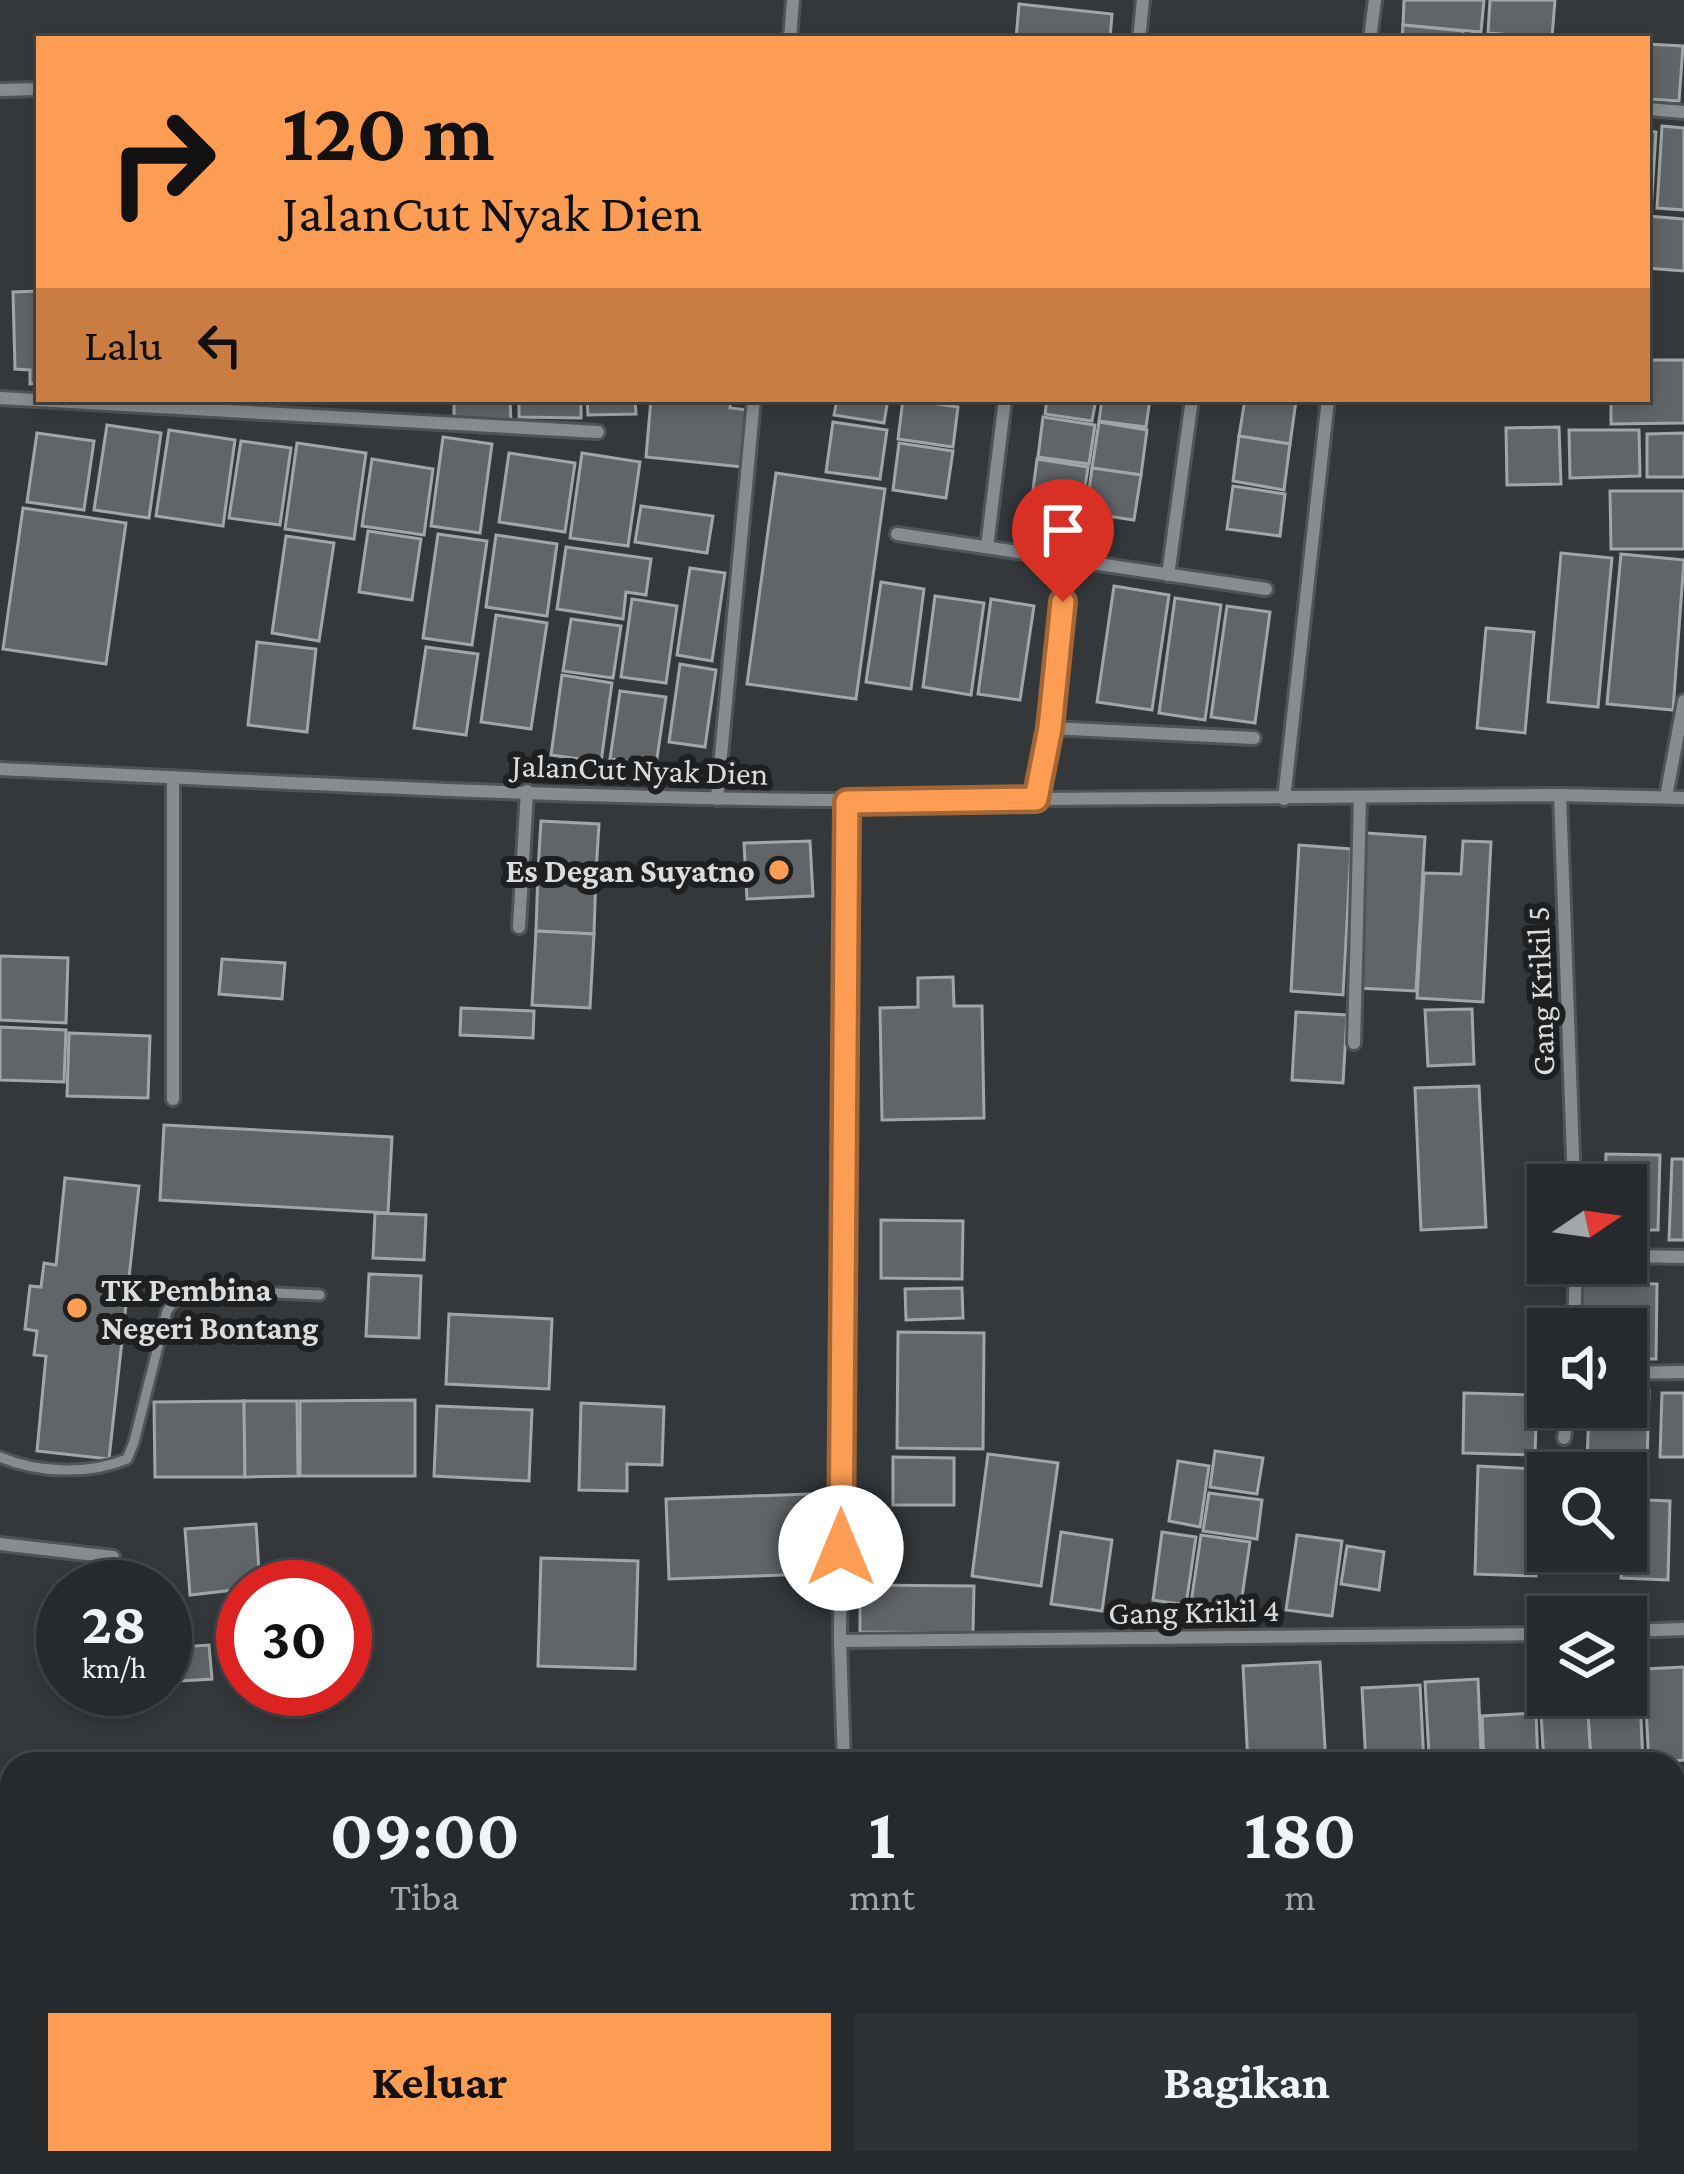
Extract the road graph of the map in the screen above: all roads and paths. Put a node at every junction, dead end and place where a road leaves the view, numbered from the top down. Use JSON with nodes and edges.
{"nodes":[{"id":1,"x":794,"y":0,"type":"edge"},
{"id":2,"x":1143,"y":0,"type":"edge"},
{"id":3,"x":1375,"y":0,"type":"edge"},
{"id":4,"x":790,"y":36,"type":"edge"},
{"id":5,"x":1139,"y":36,"type":"edge"},
{"id":6,"x":1370,"y":36,"type":"edge"},
{"id":7,"x":36,"y":89,"type":"edge"},
{"id":8,"x":0,"y":91,"type":"edge"},
{"id":9,"x":1650,"y":110,"type":"edge"},
{"id":10,"x":1684,"y":112,"type":"edge"},
{"id":11,"x":0,"y":398,"type":"edge"},
{"id":12,"x":36,"y":400,"type":"edge"},
{"id":13,"x":70,"y":402,"type":"edge"},
{"id":14,"x":754,"y":402,"type":"edge"},
{"id":15,"x":1005,"y":402,"type":"edge"},
{"id":16,"x":1192,"y":402,"type":"edge"},
{"id":17,"x":1328,"y":402,"type":"edge"},
{"id":18,"x":598,"y":432,"type":"dead end"},
{"id":19,"x":897,"y":534,"type":"dead end"},
{"id":20,"x":986,"y":547,"type":"junction"},
{"id":21,"x":1067,"y":560,"type":"junction"},
{"id":22,"x":1168,"y":575,"type":"junction"},
{"id":23,"x":1266,"y":589,"type":"dead end"},
{"id":24,"x":1684,"y":701,"type":"edge"},
{"id":25,"x":1050,"y":728,"type":"junction"},
{"id":26,"x":1255,"y":738,"type":"dead end"},
{"id":27,"x":0,"y":769,"type":"edge"},
{"id":28,"x":173,"y":777,"type":"junction"},
{"id":29,"x":527,"y":791,"type":"junction"},
{"id":30,"x":1561,"y":794,"type":"junction"},
{"id":31,"x":1666,"y":797,"type":"junction"},
{"id":32,"x":1360,"y":798,"type":"junction"},
{"id":33,"x":1684,"y":798,"type":"edge"},
{"id":34,"x":1036,"y":799,"type":"junction"},
{"id":35,"x":1284,"y":799,"type":"junction"},
{"id":36,"x":717,"y":800,"type":"junction"},
{"id":37,"x":847,"y":802,"type":"junction"},
{"id":38,"x":519,"y":927,"type":"dead end"},
{"id":39,"x":1354,"y":1043,"type":"dead end"},
{"id":40,"x":173,"y":1100,"type":"dead end"},
{"id":41,"x":1573,"y":1164,"type":"edge"},
{"id":42,"x":1647,"y":1256,"type":"edge"},
{"id":43,"x":1684,"y":1257,"type":"edge"},
{"id":44,"x":320,"y":1294,"type":"dead end"},
{"id":45,"x":1684,"y":1372,"type":"edge"},
{"id":46,"x":1647,"y":1373,"type":"edge"},
{"id":47,"x":1565,"y":1428,"type":"edge"},
{"id":48,"x":1564,"y":1438,"type":"dead end"},
{"id":49,"x":0,"y":1457,"type":"edge"},
{"id":50,"x":0,"y":1544,"type":"edge"},
{"id":51,"x":112,"y":1558,"type":"dead end"},
{"id":52,"x":1684,"y":1629,"type":"edge"},
{"id":53,"x":1647,"y":1630,"type":"edge"},
{"id":54,"x":1527,"y":1634,"type":"edge"},
{"id":55,"x":841,"y":1642,"type":"junction"},
{"id":56,"x":844,"y":1752,"type":"edge"}],
"edges":[{"from":1,"to":4,"type":"street"},
{"from":2,"to":5,"type":"street"},
{"from":3,"to":6,"type":"street"},
{"from":7,"to":8,"type":"street"},
{"from":9,"to":10,"type":"street"},
{"from":11,"to":12,"type":"street"},
{"from":13,"to":18,"type":"street"},
{"from":14,"to":36,"type":"street"},
{"from":15,"to":20,"type":"street"},
{"from":16,"to":22,"type":"street"},
{"from":17,"to":35,"type":"street"},
{"from":19,"to":20,"type":"street"},
{"from":20,"to":21,"type":"street"},
{"from":21,"to":22,"type":"street"},
{"from":21,"to":25,"type":"street"},
{"from":22,"to":23,"type":"street"},
{"from":24,"to":31,"type":"street"},
{"from":25,"to":26,"type":"street"},
{"from":25,"to":34,"type":"street"},
{"from":27,"to":28,"type":"street","name":"JalanCut Nyak Dien"},
{"from":28,"to":29,"type":"street","name":"JalanCut Nyak Dien"},
{"from":28,"to":40,"type":"street"},
{"from":29,"to":36,"type":"street","name":"JalanCut Nyak Dien"},
{"from":29,"to":38,"type":"street"},
{"from":30,"to":31,"type":"street","name":"JalanCut Nyak Dien"},
{"from":30,"to":32,"type":"street","name":"JalanCut Nyak Dien"},
{"from":30,"to":41,"type":"street","name":"Gang Krikil 5"},
{"from":31,"to":33,"type":"street","name":"JalanCut Nyak Dien"},
{"from":32,"to":35,"type":"street","name":"JalanCut Nyak Dien"},
{"from":32,"to":39,"type":"street"},
{"from":34,"to":35,"type":"street","name":"JalanCut Nyak Dien"},
{"from":34,"to":37,"type":"street","name":"JalanCut Nyak Dien"},
{"from":36,"to":37,"type":"street","name":"JalanCut Nyak Dien"},
{"from":37,"to":55,"type":"street"},
{"from":42,"to":43,"type":"street"},
{"from":44,"to":49,"type":"lane"},
{"from":45,"to":46,"type":"street"},
{"from":47,"to":48,"type":"street"},
{"from":50,"to":51,"type":"street"},
{"from":52,"to":53,"type":"street"},
{"from":54,"to":55,"type":"street","name":"Gang Krikil 4"},
{"from":55,"to":56,"type":"street"}]}
